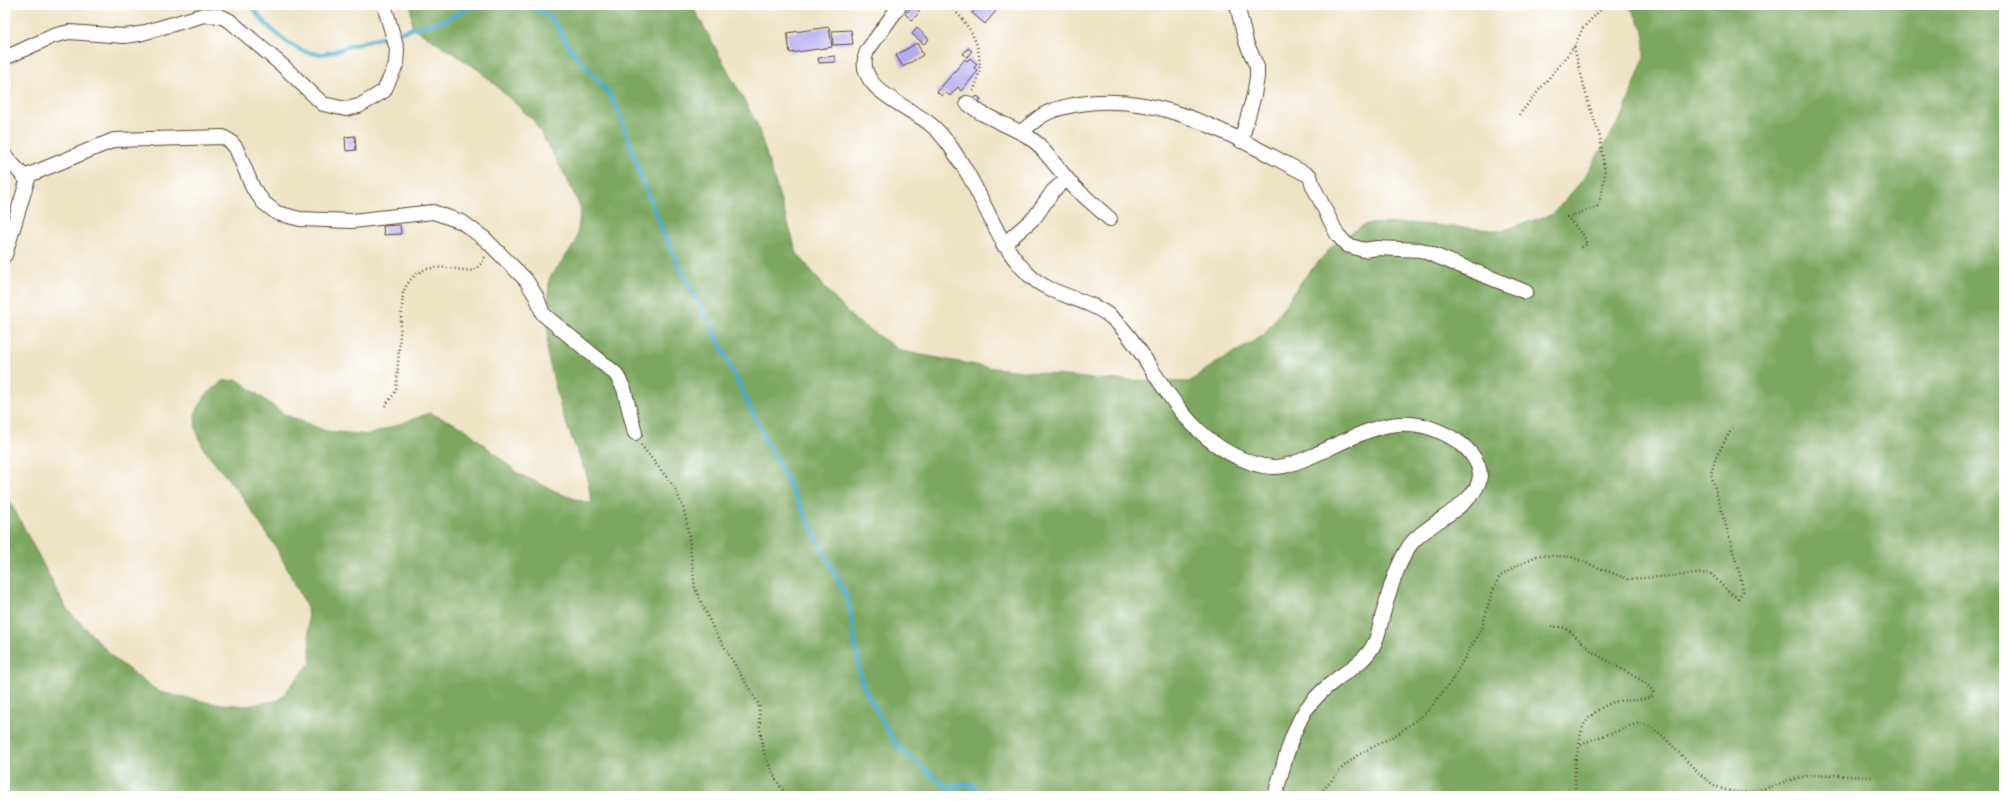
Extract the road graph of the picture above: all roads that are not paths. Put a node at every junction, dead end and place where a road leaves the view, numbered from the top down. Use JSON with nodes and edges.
{"nodes":[{"id":1,"x":384,"y":5,"type":"edge"},
{"id":2,"x":900,"y":5,"type":"edge"},
{"id":3,"x":1237,"y":5,"type":"edge"},
{"id":4,"x":5,"y":58,"type":"edge"},
{"id":5,"x":967,"y":103,"type":"road end"},
{"id":6,"x":1021,"y":132,"type":"junction"},
{"id":7,"x":1241,"y":141,"type":"junction"},
{"id":8,"x":6,"y":157,"type":"dead end"},
{"id":9,"x":1067,"y":179,"type":"junction"},
{"id":10,"x":27,"y":180,"type":"junction"},
{"id":11,"x":1110,"y":219,"type":"dead end"},
{"id":12,"x":1003,"y":245,"type":"junction"},
{"id":13,"x":5,"y":255,"type":"edge"},
{"id":14,"x":1526,"y":292,"type":"dead end"},
{"id":15,"x":635,"y":433,"type":"road end"},
{"id":16,"x":1275,"y":796,"type":"edge"}],
"edges":[{"from":1,"to":4,"type":"street"},
{"from":2,"to":12,"type":"street"},
{"from":3,"to":7,"type":"street"},
{"from":5,"to":6,"type":"street"},
{"from":6,"to":7,"type":"street"},
{"from":6,"to":9,"type":"street"},
{"from":7,"to":14,"type":"street"},
{"from":8,"to":10,"type":"street"},
{"from":9,"to":11,"type":"street"},
{"from":9,"to":12,"type":"street"},
{"from":10,"to":13,"type":"street"},
{"from":10,"to":15,"type":"street"},
{"from":12,"to":16,"type":"street"}]}
